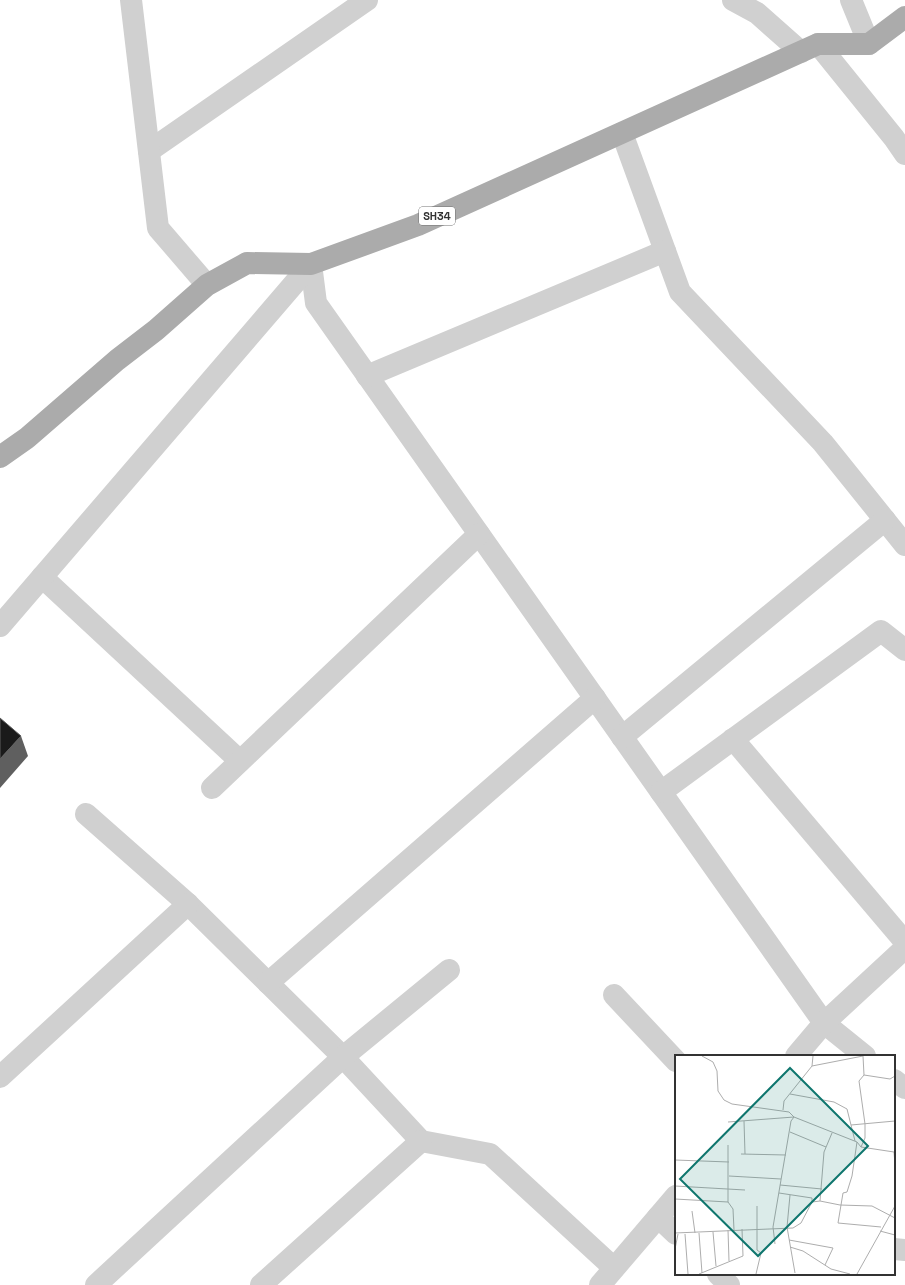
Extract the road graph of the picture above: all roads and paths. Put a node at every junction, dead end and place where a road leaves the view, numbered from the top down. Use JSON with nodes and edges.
{"nodes":[{"id":1,"x":131,"y":0,"type":"edge"},
{"id":2,"x":367,"y":0,"type":"edge"},
{"id":3,"x":733,"y":0,"type":"edge"},
{"id":4,"x":852,"y":0,"type":"edge"},
{"id":5,"x":905,"y":17,"type":"edge"},
{"id":6,"x":869,"y":44,"type":"junction"},
{"id":7,"x":809,"y":48,"type":"junction"},
{"id":8,"x":622,"y":133,"type":"junction"},
{"id":9,"x":149,"y":151,"type":"junction"},
{"id":10,"x":905,"y":154,"type":"edge"},
{"id":11,"x":665,"y":251,"type":"junction"},
{"id":12,"x":311,"y":264,"type":"junction"},
{"id":13,"x":207,"y":285,"type":"junction"},
{"id":14,"x":367,"y":376,"type":"junction"},
{"id":15,"x":0,"y":457,"type":"edge"},
{"id":16,"x":885,"y":520,"type":"junction"},
{"id":17,"x":479,"y":534,"type":"junction"},
{"id":18,"x":905,"y":545,"type":"edge"},
{"id":19,"x":42,"y":578,"type":"junction"},
{"id":20,"x":0,"y":626,"type":"edge"},
{"id":21,"x":905,"y":650,"type":"edge"},
{"id":22,"x":595,"y":698,"type":"junction"},
{"id":23,"x":622,"y":737,"type":"junction"},
{"id":24,"x":733,"y":739,"type":"junction"},
{"id":25,"x":240,"y":761,"type":"junction"},
{"id":26,"x":212,"y":788,"type":"dead end"},
{"id":27,"x":661,"y":792,"type":"junction"},
{"id":28,"x":86,"y":814,"type":"dead end"},
{"id":29,"x":188,"y":904,"type":"junction"},
{"id":30,"x":905,"y":942,"type":"edge"},
{"id":31,"x":905,"y":948,"type":"edge"},
{"id":32,"x":449,"y":970,"type":"dead end"},
{"id":33,"x":268,"y":983,"type":"junction"},
{"id":34,"x":614,"y":995,"type":"dead end"},
{"id":35,"x":824,"y":1023,"type":"junction"},
{"id":36,"x":797,"y":1055,"type":"edge"},
{"id":37,"x":864,"y":1055,"type":"edge"},
{"id":38,"x":343,"y":1058,"type":"junction"},
{"id":39,"x":675,"y":1060,"type":"edge"},
{"id":40,"x":0,"y":1077,"type":"edge"},
{"id":41,"x":895,"y":1081,"type":"edge"},
{"id":42,"x":905,"y":1088,"type":"edge"},
{"id":43,"x":421,"y":1141,"type":"junction"},
{"id":44,"x":675,"y":1197,"type":"edge"},
{"id":45,"x":658,"y":1217,"type":"junction"},
{"id":46,"x":675,"y":1233,"type":"edge"},
{"id":47,"x":895,"y":1249,"type":"edge"},
{"id":48,"x":905,"y":1250,"type":"edge"},
{"id":49,"x":614,"y":1268,"type":"junction"},
{"id":50,"x":719,"y":1275,"type":"edge"},
{"id":51,"x":96,"y":1285,"type":"edge"},
{"id":52,"x":261,"y":1285,"type":"edge"},
{"id":53,"x":600,"y":1285,"type":"edge"},
{"id":54,"x":729,"y":1285,"type":"edge"}],
"edges":[{"from":1,"to":9,"type":"street"},
{"from":2,"to":9,"type":"street"},
{"from":3,"to":7,"type":"street"},
{"from":4,"to":6,"type":"street"},
{"from":5,"to":6,"type":"main road"},
{"from":6,"to":7,"type":"main road","number":"SH34"},
{"from":7,"to":8,"type":"main road","number":"SH34"},
{"from":7,"to":10,"type":"street"},
{"from":8,"to":11,"type":"street"},
{"from":8,"to":12,"type":"main road","number":"SH34"},
{"from":9,"to":13,"type":"street"},
{"from":11,"to":14,"type":"street"},
{"from":11,"to":16,"type":"street"},
{"from":12,"to":13,"type":"main road","number":"SH34"},
{"from":12,"to":14,"type":"street"},
{"from":12,"to":19,"type":"street"},
{"from":13,"to":15,"type":"main road","number":"SH34"},
{"from":14,"to":17,"type":"street"},
{"from":16,"to":18,"type":"street"},
{"from":16,"to":23,"type":"street"},
{"from":17,"to":22,"type":"street"},
{"from":17,"to":25,"type":"street"},
{"from":19,"to":20,"type":"street"},
{"from":19,"to":25,"type":"street"},
{"from":21,"to":24,"type":"street"},
{"from":22,"to":23,"type":"street"},
{"from":22,"to":33,"type":"street"},
{"from":23,"to":27,"type":"street"},
{"from":24,"to":27,"type":"street"},
{"from":24,"to":30,"type":"street"},
{"from":25,"to":26,"type":"street"},
{"from":27,"to":35,"type":"street"},
{"from":28,"to":29,"type":"street"},
{"from":29,"to":33,"type":"street"},
{"from":29,"to":40,"type":"street"},
{"from":31,"to":35,"type":"street"},
{"from":32,"to":38,"type":"street"},
{"from":33,"to":38,"type":"street"},
{"from":34,"to":39,"type":"street"},
{"from":35,"to":36,"type":"street"},
{"from":35,"to":37,"type":"street"},
{"from":38,"to":43,"type":"street"},
{"from":38,"to":51,"type":"street"},
{"from":41,"to":42,"type":"street"},
{"from":43,"to":49,"type":"street"},
{"from":43,"to":52,"type":"street"},
{"from":44,"to":45,"type":"street"},
{"from":45,"to":46,"type":"street"},
{"from":45,"to":49,"type":"street"},
{"from":47,"to":48,"type":"street"},
{"from":49,"to":53,"type":"street"},
{"from":50,"to":54,"type":"street"}]}
